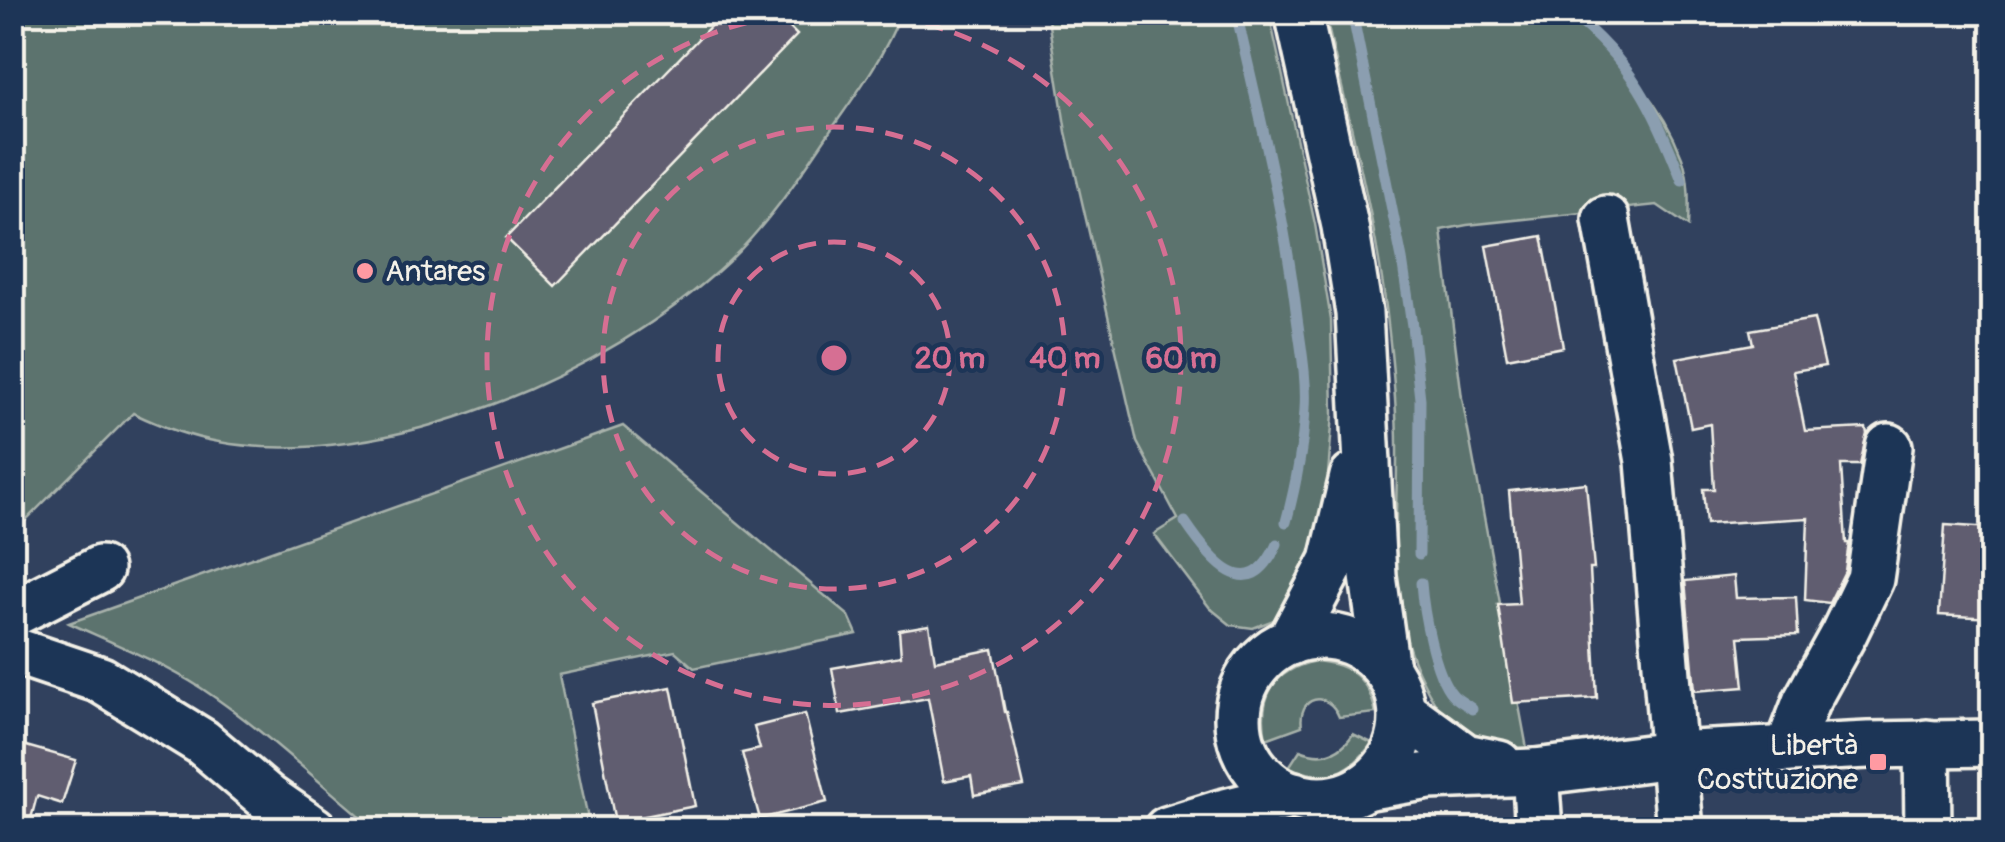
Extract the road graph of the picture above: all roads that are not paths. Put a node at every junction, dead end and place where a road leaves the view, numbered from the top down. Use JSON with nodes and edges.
{"nodes":[{"id":1,"x":1298,"y":12,"type":"edge"},
{"id":2,"x":1606,"y":219,"type":"dead end"},
{"id":3,"x":1365,"y":422,"type":"junction"},
{"id":4,"x":1890,"y":447,"type":"dead end"},
{"id":5,"x":100,"y":568,"type":"dead end"},
{"id":6,"x":12,"y":614,"type":"edge"},
{"id":7,"x":1290,"y":642,"type":"junction"},
{"id":8,"x":12,"y":650,"type":"edge"},
{"id":9,"x":1386,"y":670,"type":"junction"},
{"id":10,"x":1402,"y":712,"type":"junction"},
{"id":11,"x":1927,"y":743,"type":"junction"},
{"id":12,"x":1992,"y":743,"type":"edge"},
{"id":13,"x":1243,"y":744,"type":"junction"},
{"id":14,"x":1788,"y":749,"type":"junction"},
{"id":15,"x":1672,"y":754,"type":"junction"},
{"id":16,"x":1535,"y":772,"type":"junction"},
{"id":17,"x":1364,"y":788,"type":"junction"},
{"id":18,"x":1294,"y":795,"type":"junction"},
{"id":19,"x":276,"y":814,"type":"edge"},
{"id":20,"x":314,"y":830,"type":"edge"},
{"id":21,"x":1163,"y":830,"type":"edge"},
{"id":22,"x":1539,"y":830,"type":"edge"},
{"id":23,"x":1680,"y":830,"type":"edge"},
{"id":24,"x":1928,"y":830,"type":"edge"}],
"edges":[{"from":1,"to":3,"type":"street"},
{"from":2,"to":15,"type":"street"},
{"from":3,"to":7,"type":"street"},
{"from":3,"to":9,"type":"street"},
{"from":4,"to":14,"type":"street"},
{"from":5,"to":6,"type":"street"},
{"from":7,"to":9,"type":"street"},
{"from":7,"to":13,"type":"street"},
{"from":8,"to":19,"type":"street"},
{"from":9,"to":10,"type":"street"},
{"from":10,"to":16,"type":"street"},
{"from":10,"to":17,"type":"street"},
{"from":11,"to":12,"type":"street"},
{"from":11,"to":14,"type":"street"},
{"from":11,"to":24,"type":"street"},
{"from":13,"to":18,"type":"street"},
{"from":13,"to":21,"type":"street"},
{"from":14,"to":15,"type":"street"},
{"from":15,"to":16,"type":"street"},
{"from":15,"to":23,"type":"street"},
{"from":16,"to":17,"type":"street"},
{"from":16,"to":22,"type":"street"},
{"from":17,"to":18,"type":"street"},
{"from":18,"to":21,"type":"street"},
{"from":19,"to":20,"type":"street"}]}
